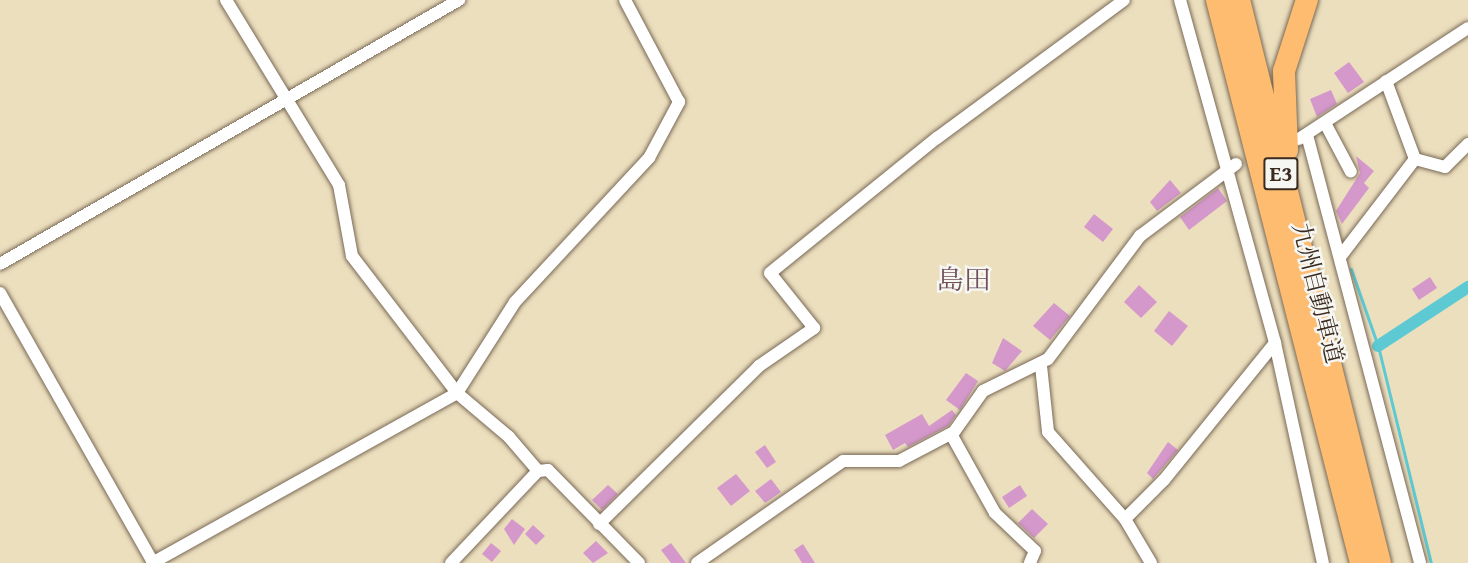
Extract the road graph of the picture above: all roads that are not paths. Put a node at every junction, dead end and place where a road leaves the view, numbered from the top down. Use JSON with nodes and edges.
{"nodes":[{"id":1,"x":226,"y":0,"type":"edge"},
{"id":2,"x":459,"y":0,"type":"edge"},
{"id":3,"x":625,"y":0,"type":"edge"},
{"id":4,"x":1124,"y":0,"type":"edge"},
{"id":5,"x":1180,"y":0,"type":"edge"},
{"id":6,"x":1202,"y":0,"type":"edge"},
{"id":7,"x":1217,"y":0,"type":"edge"},
{"id":8,"x":1239,"y":0,"type":"edge"},
{"id":9,"x":1307,"y":0,"type":"edge"},
{"id":10,"x":1468,"y":28,"type":"edge"},
{"id":11,"x":1386,"y":81,"type":"junction"},
{"id":12,"x":284,"y":100,"type":"junction"},
{"id":13,"x":1325,"y":123,"type":"junction"},
{"id":14,"x":1468,"y":144,"type":"edge"},
{"id":15,"x":1415,"y":159,"type":"junction"},
{"id":16,"x":1231,"y":166,"type":"junction"},
{"id":17,"x":1351,"y":172,"type":"dead end"},
{"id":18,"x":1277,"y":240,"type":"junction"},
{"id":19,"x":1340,"y":257,"type":"junction"},
{"id":20,"x":0,"y":264,"type":"edge"},
{"id":21,"x":0,"y":293,"type":"edge"},
{"id":22,"x":1275,"y":343,"type":"junction"},
{"id":23,"x":1325,"y":347,"type":"junction"},
{"id":24,"x":1041,"y":366,"type":"junction"},
{"id":25,"x":457,"y":393,"type":"junction"},
{"id":26,"x":951,"y":434,"type":"junction"},
{"id":27,"x":538,"y":471,"type":"junction"},
{"id":28,"x":1125,"y":519,"type":"junction"},
{"id":29,"x":599,"y":524,"type":"junction"},
{"id":30,"x":152,"y":562,"type":"edge"},
{"id":31,"x":451,"y":563,"type":"edge"},
{"id":32,"x":639,"y":563,"type":"edge"},
{"id":33,"x":697,"y":563,"type":"edge"},
{"id":34,"x":1030,"y":563,"type":"edge"},
{"id":35,"x":1151,"y":563,"type":"edge"},
{"id":36,"x":1323,"y":563,"type":"edge"},
{"id":37,"x":1360,"y":563,"type":"edge"},
{"id":38,"x":1380,"y":563,"type":"edge"},
{"id":39,"x":1420,"y":563,"type":"edge"}],
"edges":[{"from":1,"to":12,"type":"street"},
{"from":2,"to":12,"type":"street"},
{"from":3,"to":25,"type":"street"},
{"from":4,"to":29,"type":"street"},
{"from":5,"to":16,"type":"street"},
{"from":6,"to":18,"type":"highway"},
{"from":7,"to":18,"type":"highway","name":"九州自動車道","number":"E3"},
{"from":8,"to":23,"type":"highway","name":"九州自動車道","number":"E3"},
{"from":9,"to":23,"type":"highway"},
{"from":10,"to":11,"type":"street"},
{"from":11,"to":13,"type":"street"},
{"from":11,"to":15,"type":"street"},
{"from":12,"to":20,"type":"street"},
{"from":12,"to":25,"type":"street"},
{"from":13,"to":17,"type":"street"},
{"from":13,"to":19,"type":"street"},
{"from":14,"to":15,"type":"street"},
{"from":15,"to":19,"type":"street"},
{"from":16,"to":22,"type":"street"},
{"from":16,"to":24,"type":"street"},
{"from":18,"to":37,"type":"highway","name":"九州自動車道","number":"E3"},
{"from":19,"to":39,"type":"street"},
{"from":21,"to":30,"type":"street"},
{"from":22,"to":28,"type":"street"},
{"from":22,"to":36,"type":"street"},
{"from":23,"to":38,"type":"highway","name":"九州自動車道","number":"E3"},
{"from":24,"to":26,"type":"street"},
{"from":24,"to":28,"type":"street"},
{"from":25,"to":27,"type":"street"},
{"from":25,"to":30,"type":"street"},
{"from":26,"to":33,"type":"street"},
{"from":26,"to":34,"type":"street"},
{"from":27,"to":29,"type":"street"},
{"from":27,"to":31,"type":"street"},
{"from":28,"to":35,"type":"street"},
{"from":29,"to":32,"type":"street"}]}
